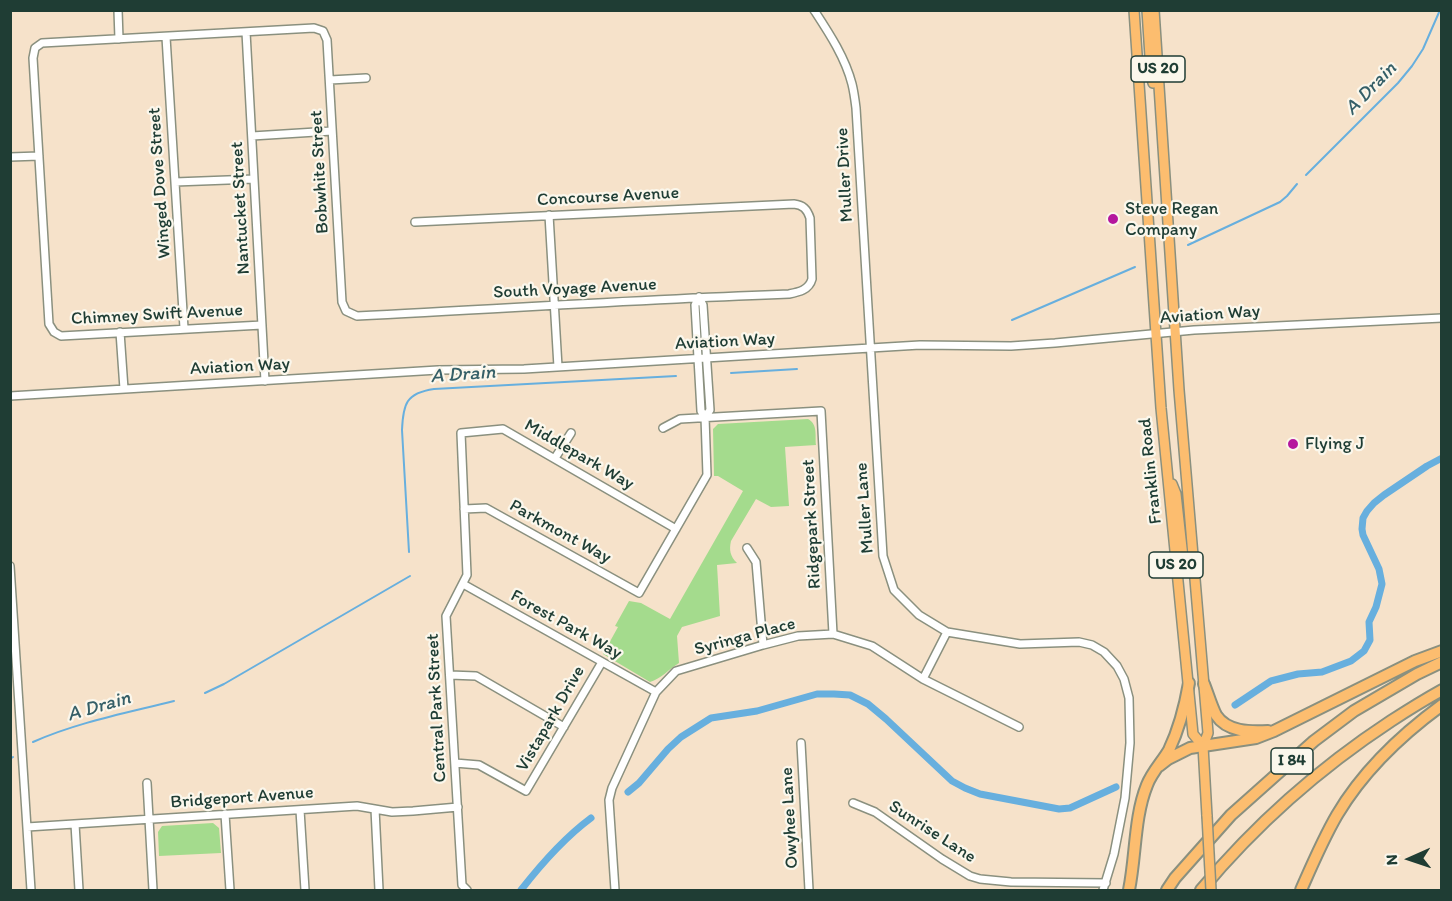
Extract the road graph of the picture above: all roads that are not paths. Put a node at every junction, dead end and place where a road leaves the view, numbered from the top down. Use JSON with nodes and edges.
{"nodes":[{"id":1,"x":118,"y":10,"type":"edge"},
{"id":2,"x":814,"y":10,"type":"edge"},
{"id":3,"x":1134,"y":10,"type":"edge"},
{"id":4,"x":1147,"y":10,"type":"edge"},
{"id":5,"x":1154,"y":10,"type":"edge"},
{"id":6,"x":246,"y":33,"type":"junction"},
{"id":7,"x":166,"y":37,"type":"junction"},
{"id":8,"x":119,"y":39,"type":"junction"},
{"id":9,"x":366,"y":78,"type":"dead end"},
{"id":10,"x":330,"y":80,"type":"junction"},
{"id":11,"x":1162,"y":127,"type":"junction"},
{"id":12,"x":333,"y":131,"type":"junction"},
{"id":13,"x":252,"y":136,"type":"junction"},
{"id":14,"x":39,"y":156,"type":"junction"},
{"id":15,"x":10,"y":157,"type":"edge"},
{"id":16,"x":254,"y":178,"type":"junction"},
{"id":17,"x":175,"y":182,"type":"junction"},
{"id":18,"x":549,"y":215,"type":"junction"},
{"id":19,"x":416,"y":222,"type":"dead end"},
{"id":20,"x":806,"y":289,"type":"joint"},
{"id":21,"x":699,"y":297,"type":"junction"},
{"id":22,"x":555,"y":306,"type":"junction"},
{"id":23,"x":346,"y":311,"type":"joint"},
{"id":24,"x":1442,"y":318,"type":"edge"},
{"id":25,"x":262,"y":325,"type":"junction"},
{"id":26,"x":184,"y":328,"type":"junction"},
{"id":27,"x":120,"y":332,"type":"junction"},
{"id":28,"x":1175,"y":332,"type":"junction"},
{"id":29,"x":1156,"y":333,"type":"junction"},
{"id":30,"x":870,"y":348,"type":"junction"},
{"id":31,"x":698,"y":359,"type":"junction"},
{"id":32,"x":706,"y":359,"type":"junction"},
{"id":33,"x":558,"y":367,"type":"junction"},
{"id":34,"x":265,"y":381,"type":"junction"},
{"id":35,"x":124,"y":389,"type":"junction"},
{"id":36,"x":10,"y":396,"type":"edge"},
{"id":37,"x":705,"y":417,"type":"junction"},
{"id":38,"x":663,"y":428,"type":"dead end"},
{"id":39,"x":461,"y":433,"type":"joint"},
{"id":40,"x":570,"y":433,"type":"dead end"},
{"id":41,"x":555,"y":458,"type":"junction"},
{"id":42,"x":1167,"y":467,"type":"junction"},
{"id":43,"x":464,"y":509,"type":"junction"},
{"id":44,"x":676,"y":529,"type":"junction"},
{"id":45,"x":747,"y":548,"type":"dead end"},
{"id":46,"x":1194,"y":560,"type":"junction"},
{"id":47,"x":10,"y":566,"type":"edge"},
{"id":48,"x":463,"y":584,"type":"junction"},
{"id":49,"x":947,"y":632,"type":"junction"},
{"id":50,"x":833,"y":634,"type":"junction"},
{"id":51,"x":762,"y":645,"type":"junction"},
{"id":52,"x":1442,"y":651,"type":"edge"},
{"id":53,"x":602,"y":662,"type":"junction"},
{"id":54,"x":1442,"y":662,"type":"edge"},
{"id":55,"x":450,"y":675,"type":"junction"},
{"id":56,"x":923,"y":679,"type":"junction"},
{"id":57,"x":1189,"y":683,"type":"junction"},
{"id":58,"x":1204,"y":684,"type":"junction"},
{"id":59,"x":1442,"y":690,"type":"edge"},
{"id":60,"x":656,"y":692,"type":"junction"},
{"id":61,"x":1442,"y":705,"type":"edge"},
{"id":62,"x":564,"y":726,"type":"junction"},
{"id":63,"x":1019,"y":727,"type":"dead end"},
{"id":64,"x":1274,"y":731,"type":"junction"},
{"id":65,"x":801,"y":743,"type":"dead end"},
{"id":66,"x":1203,"y":746,"type":"junction"},
{"id":67,"x":455,"y":763,"type":"junction"},
{"id":68,"x":1159,"y":766,"type":"junction"},
{"id":69,"x":147,"y":783,"type":"dead end"},
{"id":70,"x":853,"y":803,"type":"dead end"},
{"id":71,"x":458,"y":807,"type":"junction"},
{"id":72,"x":375,"y":809,"type":"junction"},
{"id":73,"x":300,"y":810,"type":"junction"},
{"id":74,"x":225,"y":814,"type":"junction"},
{"id":75,"x":149,"y":819,"type":"junction"},
{"id":76,"x":75,"y":824,"type":"junction"},
{"id":77,"x":27,"y":827,"type":"junction"},
{"id":78,"x":1031,"y":882,"type":"joint"},
{"id":79,"x":1105,"y":887,"type":"edge"},
{"id":80,"x":31,"y":891,"type":"edge"},
{"id":81,"x":79,"y":891,"type":"edge"},
{"id":82,"x":153,"y":891,"type":"edge"},
{"id":83,"x":230,"y":891,"type":"edge"},
{"id":84,"x":305,"y":891,"type":"edge"},
{"id":85,"x":379,"y":891,"type":"edge"},
{"id":86,"x":467,"y":891,"type":"edge"},
{"id":87,"x":615,"y":891,"type":"edge"},
{"id":88,"x":809,"y":891,"type":"edge"},
{"id":89,"x":1129,"y":891,"type":"edge"},
{"id":90,"x":1167,"y":891,"type":"edge"},
{"id":91,"x":1201,"y":891,"type":"edge"},
{"id":92,"x":1211,"y":891,"type":"edge"},
{"id":93,"x":1301,"y":891,"type":"edge"}],
"edges":[{"from":1,"to":8,"type":"street"},
{"from":2,"to":30,"type":"street","name":"Muller Drive"},
{"from":3,"to":29,"type":"main road","number":"US 20"},
{"from":4,"to":11,"type":"main road"},
{"from":5,"to":11,"type":"main road","number":"US 20"},
{"from":6,"to":7,"type":"street"},
{"from":6,"to":10,"type":"street","name":"Bobwhite Street"},
{"from":6,"to":13,"type":"street","name":"Nantucket Street"},
{"from":7,"to":8,"type":"street"},
{"from":7,"to":17,"type":"street","name":"Winged Dove Street"},
{"from":8,"to":14,"type":"street"},
{"from":9,"to":10,"type":"street"},
{"from":10,"to":12,"type":"street","name":"Bobwhite Street"},
{"from":11,"to":28,"type":"main road","number":"US 20"},
{"from":12,"to":13,"type":"street"},
{"from":12,"to":23,"type":"street","name":"Bobwhite Street"},
{"from":13,"to":16,"type":"street","name":"Nantucket Street"},
{"from":14,"to":15,"type":"street"},
{"from":14,"to":27,"type":"street","name":"Chimney Swift Avenue"},
{"from":16,"to":17,"type":"street"},
{"from":16,"to":25,"type":"street","name":"Nantucket Street"},
{"from":17,"to":26,"type":"street","name":"Winged Dove Street"},
{"from":18,"to":19,"type":"street","name":"Concourse Avenue"},
{"from":18,"to":20,"type":"street","name":"Concourse Avenue"},
{"from":18,"to":22,"type":"street"},
{"from":20,"to":21,"type":"street","name":"South Voyage Avenue"},
{"from":21,"to":22,"type":"street","name":"South Voyage Avenue"},
{"from":21,"to":31,"type":"street"},
{"from":21,"to":32,"type":"street"},
{"from":22,"to":23,"type":"street","name":"South Voyage Avenue"},
{"from":22,"to":33,"type":"street"},
{"from":24,"to":28,"type":"street","name":"Aviation Way"},
{"from":25,"to":26,"type":"street","name":"Chimney Swift Avenue"},
{"from":25,"to":34,"type":"street","name":"Nantucket Street"},
{"from":26,"to":27,"type":"street","name":"Chimney Swift Avenue"},
{"from":27,"to":35,"type":"street"},
{"from":28,"to":29,"type":"street","name":"Aviation Way"},
{"from":28,"to":46,"type":"main road","name":"Franklin Road","number":"US 20"},
{"from":29,"to":30,"type":"street","name":"Aviation Way"},
{"from":29,"to":42,"type":"main road","name":"Franklin Road","number":"US 20"},
{"from":30,"to":32,"type":"street","name":"Aviation Way"},
{"from":30,"to":49,"type":"street","name":"Muller Lane"},
{"from":31,"to":32,"type":"street","name":"Aviation Way"},
{"from":31,"to":33,"type":"street","name":"Aviation Way"},
{"from":31,"to":37,"type":"street"},
{"from":32,"to":37,"type":"street"},
{"from":33,"to":34,"type":"street","name":"Aviation Way"},
{"from":34,"to":35,"type":"street","name":"Aviation Way"},
{"from":35,"to":36,"type":"street","name":"Aviation Way"},
{"from":37,"to":38,"type":"street"},
{"from":37,"to":44,"type":"street"},
{"from":37,"to":50,"type":"street","name":"Ridgepark Street"},
{"from":39,"to":41,"type":"street","name":"Middlepark Way"},
{"from":39,"to":43,"type":"street","name":"Central Park Street"},
{"from":40,"to":41,"type":"street"},
{"from":41,"to":44,"type":"street","name":"Middlepark Way"},
{"from":42,"to":46,"type":"main road"},
{"from":42,"to":57,"type":"main road","name":"Franklin Road","number":"US 20"},
{"from":43,"to":44,"type":"street","name":"Parkmont Way"},
{"from":43,"to":48,"type":"street","name":"Central Park Street"},
{"from":45,"to":51,"type":"street"},
{"from":46,"to":58,"type":"main road","name":"Franklin Road","number":"US 20"},
{"from":47,"to":77,"type":"street"},
{"from":48,"to":53,"type":"street","name":"Forest Park Way"},
{"from":48,"to":55,"type":"street","name":"Central Park Street"},
{"from":49,"to":56,"type":"street"},
{"from":49,"to":79,"type":"street","name":"Muller Lane"},
{"from":50,"to":51,"type":"street","name":"Syringa Place"},
{"from":50,"to":56,"type":"street","name":"Syringa Place"},
{"from":51,"to":60,"type":"street","name":"Syringa Place"},
{"from":52,"to":64,"type":"highway"},
{"from":53,"to":60,"type":"street","name":"Forest Park Way"},
{"from":53,"to":62,"type":"street","name":"Vistapark Drive"},
{"from":54,"to":90,"type":"highway","number":"I 84"},
{"from":55,"to":62,"type":"street"},
{"from":55,"to":67,"type":"street","name":"Central Park Street"},
{"from":56,"to":63,"type":"street","name":"Syringa Place"},
{"from":57,"to":66,"type":"main road","name":"Franklin Road","number":"US 20"},
{"from":57,"to":68,"type":"highway","number":"US 20"},
{"from":58,"to":64,"type":"highway"},
{"from":58,"to":66,"type":"main road","name":"Franklin Road","number":"US 20"},
{"from":59,"to":91,"type":"highway","number":"I 84"},
{"from":60,"to":87,"type":"street","name":"Syringa Place"},
{"from":61,"to":93,"type":"highway"},
{"from":62,"to":67,"type":"street","name":"Vistapark Drive"},
{"from":64,"to":66,"type":"highway"},
{"from":65,"to":88,"type":"street","name":"Owyhee Lane"},
{"from":66,"to":68,"type":"highway","number":"US 20"},
{"from":66,"to":92,"type":"main road","name":"Franklin Road","number":"US 20","bridge":true},
{"from":67,"to":71,"type":"street","name":"Central Park Street"},
{"from":68,"to":89,"type":"highway","number":"US 20"},
{"from":69,"to":75,"type":"street"},
{"from":70,"to":78,"type":"street","name":"Sunrise Lane"},
{"from":71,"to":72,"type":"street","name":"Bridgeport Avenue"},
{"from":71,"to":86,"type":"street","name":"Central Park Street"},
{"from":72,"to":73,"type":"street","name":"Bridgeport Avenue"},
{"from":72,"to":85,"type":"street"},
{"from":73,"to":74,"type":"street","name":"Bridgeport Avenue"},
{"from":73,"to":84,"type":"street"},
{"from":74,"to":75,"type":"street","name":"Bridgeport Avenue"},
{"from":74,"to":83,"type":"street"},
{"from":75,"to":76,"type":"street","name":"Bridgeport Avenue"},
{"from":75,"to":82,"type":"street"},
{"from":76,"to":77,"type":"street","name":"Bridgeport Avenue"},
{"from":76,"to":81,"type":"street"},
{"from":77,"to":80,"type":"street"},
{"from":78,"to":79,"type":"street","name":"Muller Lane"}]}
